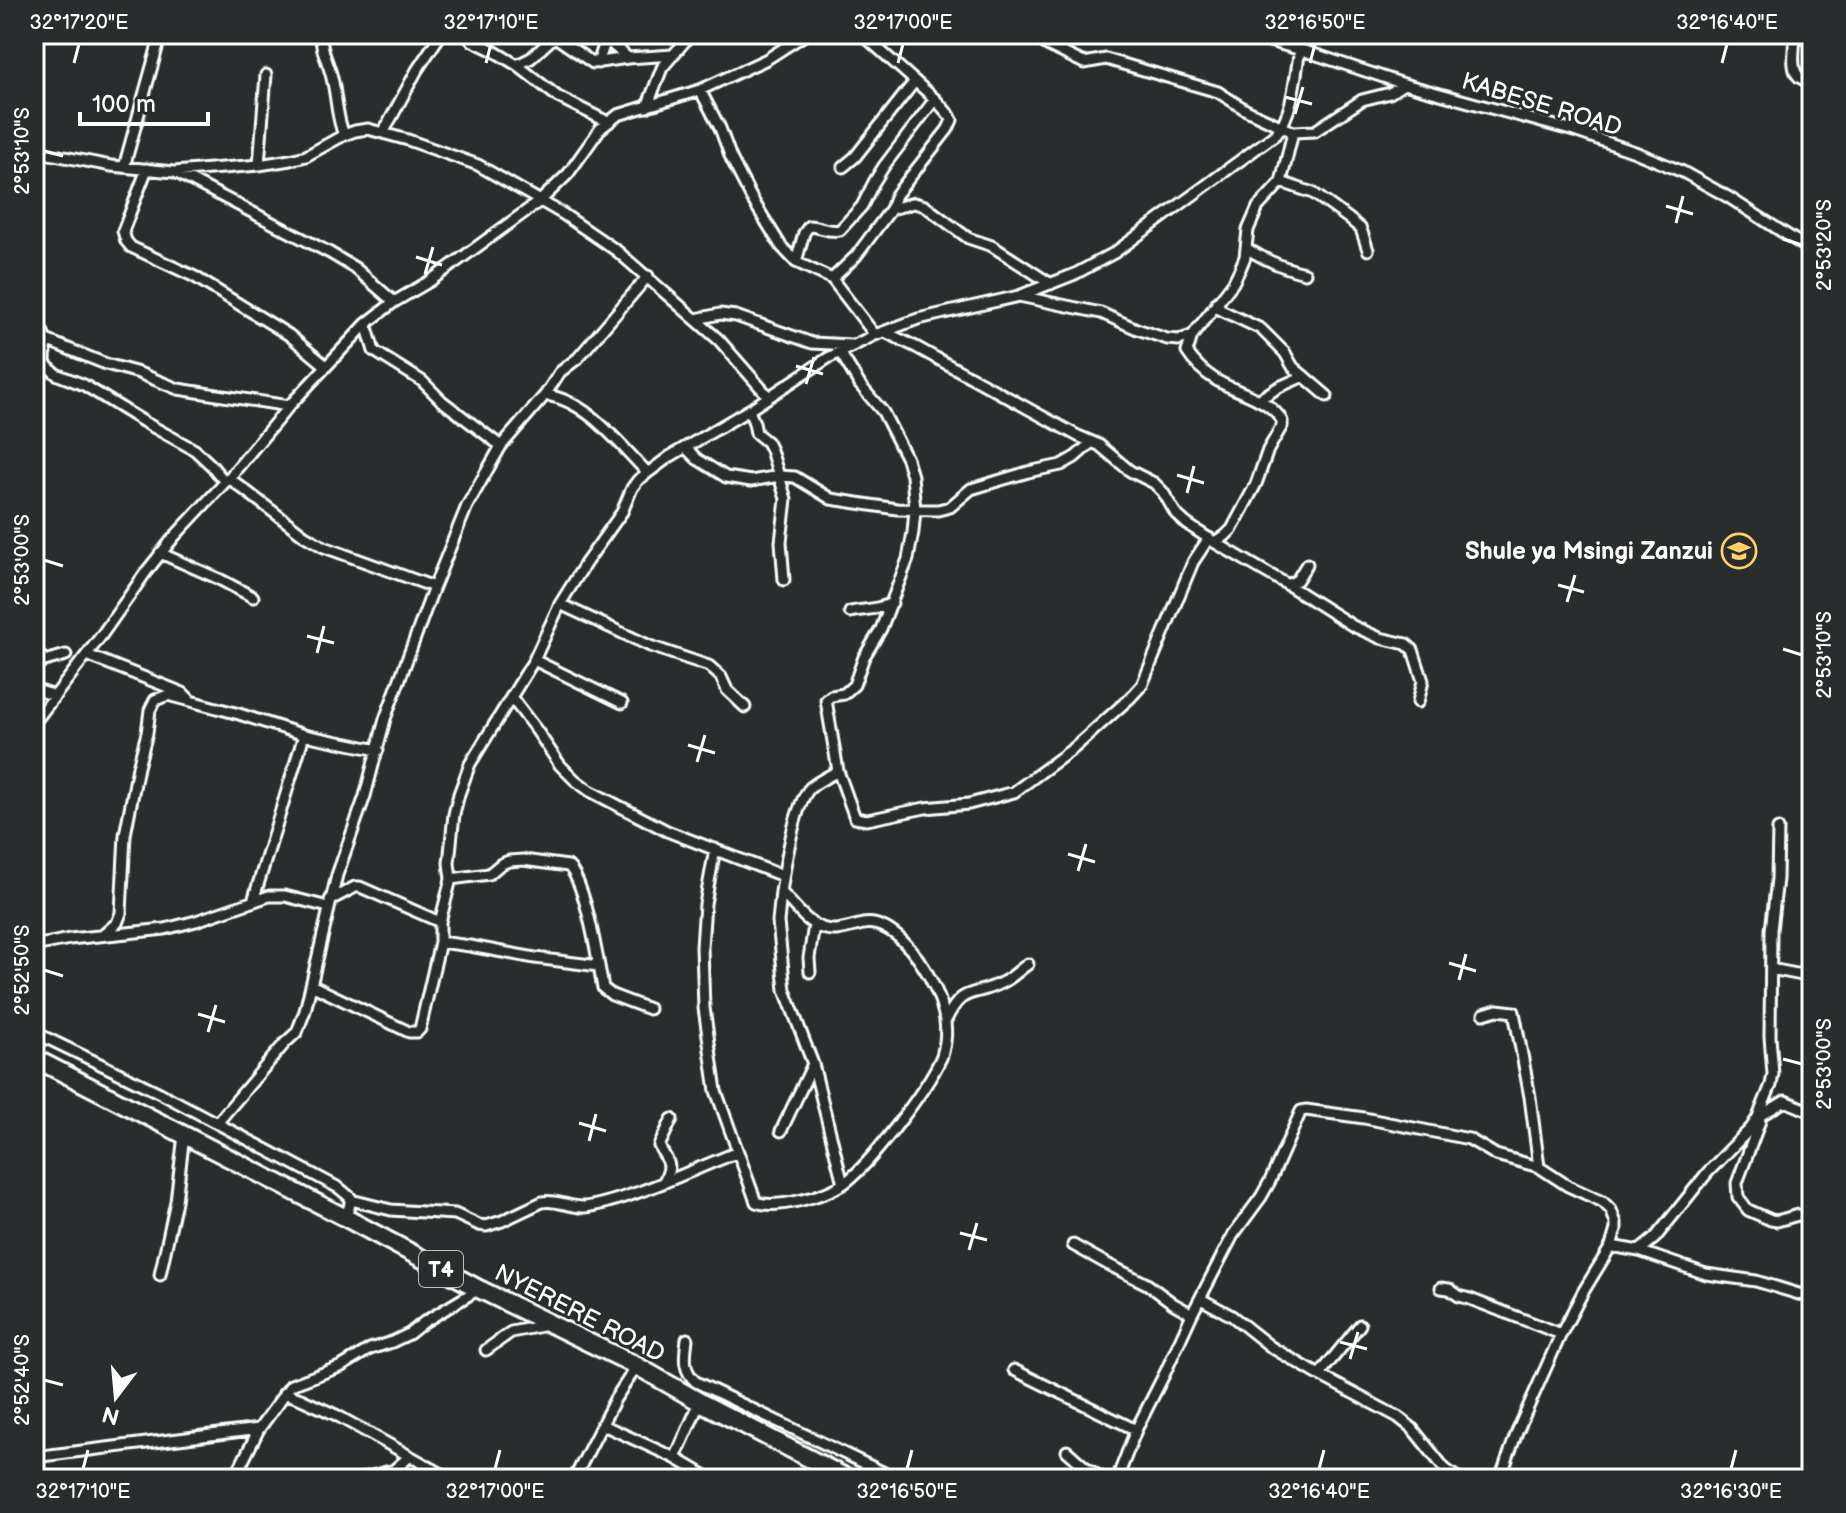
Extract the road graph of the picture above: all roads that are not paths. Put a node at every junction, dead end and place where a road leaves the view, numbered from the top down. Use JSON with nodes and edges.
{"nodes":[{"id":1,"x":161,"y":34,"type":"edge"},
{"id":2,"x":321,"y":34,"type":"edge"},
{"id":3,"x":441,"y":34,"type":"edge"},
{"id":4,"x":465,"y":34,"type":"edge"},
{"id":5,"x":691,"y":34,"type":"edge"},
{"id":6,"x":806,"y":34,"type":"edge"},
{"id":7,"x":862,"y":34,"type":"edge"},
{"id":8,"x":1032,"y":34,"type":"edge"},
{"id":9,"x":1244,"y":34,"type":"edge"},
{"id":10,"x":1795,"y":34,"type":"edge"},
{"id":11,"x":552,"y":35,"type":"edge"},
{"id":12,"x":608,"y":37,"type":"edge"},
{"id":13,"x":1300,"y":49,"type":"junction"},
{"id":14,"x":673,"y":55,"type":"junction"},
{"id":15,"x":628,"y":58,"type":"junction"},
{"id":16,"x":598,"y":63,"type":"junction"},
{"id":17,"x":517,"y":65,"type":"junction"},
{"id":18,"x":266,"y":75,"type":"dead end"},
{"id":19,"x":915,"y":81,"type":"junction"},
{"id":20,"x":1404,"y":84,"type":"junction"},
{"id":21,"x":1812,"y":84,"type":"edge"},
{"id":22,"x":700,"y":90,"type":"junction"},
{"id":23,"x":935,"y":99,"type":"junction"},
{"id":24,"x":647,"y":107,"type":"junction"},
{"id":25,"x":608,"y":122,"type":"junction"},
{"id":26,"x":1282,"y":127,"type":"junction"},
{"id":27,"x":1293,"y":132,"type":"junction"},
{"id":28,"x":383,"y":133,"type":"junction"},
{"id":29,"x":344,"y":135,"type":"junction"},
{"id":30,"x":34,"y":151,"type":"edge"},
{"id":31,"x":259,"y":165,"type":"junction"},
{"id":32,"x":124,"y":167,"type":"junction"},
{"id":33,"x":843,"y":167,"type":"dead end"},
{"id":34,"x":147,"y":169,"type":"junction"},
{"id":35,"x":174,"y":172,"type":"junction"},
{"id":36,"x":1281,"y":182,"type":"junction"},
{"id":37,"x":540,"y":201,"type":"junction"},
{"id":38,"x":891,"y":209,"type":"junction"},
{"id":39,"x":1246,"y":248,"type":"junction"},
{"id":40,"x":1368,"y":250,"type":"dead end"},
{"id":41,"x":1812,"y":251,"type":"edge"},
{"id":42,"x":796,"y":262,"type":"junction"},
{"id":43,"x":1305,"y":273,"type":"dead end"},
{"id":44,"x":648,"y":276,"type":"junction"},
{"id":45,"x":832,"y":279,"type":"junction"},
{"id":46,"x":1051,"y":284,"type":"junction"},
{"id":47,"x":1019,"y":296,"type":"junction"},
{"id":48,"x":394,"y":302,"type":"junction"},
{"id":49,"x":1217,"y":302,"type":"junction"},
{"id":50,"x":696,"y":319,"type":"junction"},
{"id":51,"x":34,"y":321,"type":"edge"},
{"id":52,"x":366,"y":324,"type":"junction"},
{"id":53,"x":880,"y":333,"type":"junction"},
{"id":54,"x":1192,"y":336,"type":"junction"},
{"id":55,"x":46,"y":340,"type":"junction"},
{"id":56,"x":854,"y":345,"type":"junction"},
{"id":57,"x":840,"y":352,"type":"junction"},
{"id":58,"x":45,"y":364,"type":"junction"},
{"id":59,"x":326,"y":366,"type":"junction"},
{"id":60,"x":1304,"y":376,"type":"junction"},
{"id":61,"x":34,"y":386,"type":"edge"},
{"id":62,"x":545,"y":395,"type":"junction"},
{"id":63,"x":768,"y":396,"type":"junction"},
{"id":64,"x":1327,"y":396,"type":"dead end"},
{"id":65,"x":1258,"y":400,"type":"junction"},
{"id":66,"x":289,"y":406,"type":"junction"},
{"id":67,"x":749,"y":410,"type":"junction"},
{"id":68,"x":1092,"y":442,"type":"junction"},
{"id":69,"x":501,"y":446,"type":"junction"},
{"id":70,"x":686,"y":448,"type":"junction"},
{"id":71,"x":647,"y":472,"type":"junction"},
{"id":72,"x":779,"y":476,"type":"junction"},
{"id":73,"x":227,"y":480,"type":"junction"},
{"id":74,"x":915,"y":510,"type":"junction"},
{"id":75,"x":1211,"y":540,"type":"junction"},
{"id":76,"x":160,"y":553,"type":"junction"},
{"id":77,"x":1307,"y":564,"type":"dead end"},
{"id":78,"x":784,"y":580,"type":"dead end"},
{"id":79,"x":1288,"y":585,"type":"junction"},
{"id":80,"x":434,"y":587,"type":"junction"},
{"id":81,"x":253,"y":597,"type":"dead end"},
{"id":82,"x":892,"y":603,"type":"junction"},
{"id":83,"x":560,"y":604,"type":"junction"},
{"id":84,"x":850,"y":612,"type":"dead end"},
{"id":85,"x":34,"y":650,"type":"edge"},
{"id":86,"x":66,"y":655,"type":"dead end"},
{"id":87,"x":87,"y":655,"type":"junction"},
{"id":88,"x":534,"y":660,"type":"junction"},
{"id":89,"x":45,"y":661,"type":"junction"},
{"id":90,"x":34,"y":664,"type":"edge"},
{"id":91,"x":34,"y":689,"type":"edge"},
{"id":92,"x":55,"y":696,"type":"junction"},
{"id":93,"x":511,"y":697,"type":"junction"},
{"id":94,"x":1418,"y":702,"type":"dead end"},
{"id":95,"x":194,"y":703,"type":"junction"},
{"id":96,"x":622,"y":703,"type":"dead end"},
{"id":97,"x":745,"y":707,"type":"dead end"},
{"id":98,"x":34,"y":723,"type":"edge"},
{"id":99,"x":304,"y":735,"type":"junction"},
{"id":100,"x":378,"y":750,"type":"junction"},
{"id":101,"x":838,"y":771,"type":"junction"},
{"id":102,"x":1778,"y":829,"type":"dead end"},
{"id":103,"x":715,"y":849,"type":"junction"},
{"id":104,"x":783,"y":876,"type":"junction"},
{"id":105,"x":451,"y":879,"type":"junction"},
{"id":106,"x":781,"y":892,"type":"junction"},
{"id":107,"x":253,"y":901,"type":"junction"},
{"id":108,"x":329,"y":903,"type":"junction"},
{"id":109,"x":440,"y":922,"type":"junction"},
{"id":110,"x":814,"y":925,"type":"junction"},
{"id":111,"x":103,"y":935,"type":"junction"},
{"id":112,"x":440,"y":942,"type":"junction"},
{"id":113,"x":34,"y":946,"type":"edge"},
{"id":114,"x":1028,"y":964,"type":"dead end"},
{"id":115,"x":599,"y":966,"type":"junction"},
{"id":116,"x":1771,"y":969,"type":"junction"},
{"id":117,"x":810,"y":972,"type":"dead end"},
{"id":118,"x":1812,"y":977,"type":"edge"},
{"id":119,"x":311,"y":985,"type":"junction"},
{"id":120,"x":649,"y":1009,"type":"dead end"},
{"id":121,"x":1484,"y":1014,"type":"dead end"},
{"id":122,"x":946,"y":1020,"type":"junction"},
{"id":123,"x":34,"y":1032,"type":"edge"},
{"id":124,"x":34,"y":1058,"type":"edge"},
{"id":125,"x":813,"y":1064,"type":"junction"},
{"id":126,"x":1812,"y":1112,"type":"edge"},
{"id":127,"x":1760,"y":1115,"type":"junction"},
{"id":128,"x":672,"y":1119,"type":"dead end"},
{"id":129,"x":217,"y":1123,"type":"junction"},
{"id":130,"x":781,"y":1131,"type":"dead end"},
{"id":131,"x":184,"y":1135,"type":"junction"},
{"id":132,"x":738,"y":1152,"type":"junction"},
{"id":133,"x":1539,"y":1167,"type":"junction"},
{"id":134,"x":663,"y":1183,"type":"junction"},
{"id":135,"x":843,"y":1184,"type":"junction"},
{"id":136,"x":351,"y":1200,"type":"junction"},
{"id":137,"x":344,"y":1217,"type":"junction"},
{"id":138,"x":1812,"y":1218,"type":"edge"},
{"id":139,"x":1073,"y":1245,"type":"dead end"},
{"id":140,"x":1611,"y":1246,"type":"junction"},
{"id":141,"x":1639,"y":1251,"type":"junction"},
{"id":142,"x":160,"y":1275,"type":"dead end"},
{"id":143,"x":1441,"y":1288,"type":"dead end"},
{"id":144,"x":479,"y":1289,"type":"junction"},
{"id":145,"x":1812,"y":1298,"type":"edge"},
{"id":146,"x":1201,"y":1299,"type":"junction"},
{"id":147,"x":1192,"y":1314,"type":"junction"},
{"id":148,"x":551,"y":1325,"type":"junction"},
{"id":149,"x":1360,"y":1325,"type":"dead end"},
{"id":150,"x":1561,"y":1334,"type":"junction"},
{"id":151,"x":687,"y":1339,"type":"dead end"},
{"id":152,"x":486,"y":1350,"type":"dead end"},
{"id":153,"x":637,"y":1366,"type":"junction"},
{"id":154,"x":1014,"y":1370,"type":"dead end"},
{"id":155,"x":1319,"y":1375,"type":"junction"},
{"id":156,"x":284,"y":1393,"type":"junction"},
{"id":157,"x":700,"y":1402,"type":"junction"},
{"id":158,"x":603,"y":1425,"type":"junction"},
{"id":159,"x":259,"y":1429,"type":"junction"},
{"id":160,"x":1136,"y":1430,"type":"junction"},
{"id":161,"x":1067,"y":1451,"type":"dead end"},
{"id":162,"x":34,"y":1457,"type":"edge"},
{"id":163,"x":409,"y":1457,"type":"junction"},
{"id":164,"x":675,"y":1458,"type":"junction"},
{"id":165,"x":234,"y":1479,"type":"edge"},
{"id":166,"x":360,"y":1479,"type":"edge"},
{"id":167,"x":451,"y":1479,"type":"edge"},
{"id":168,"x":574,"y":1479,"type":"edge"},
{"id":169,"x":711,"y":1479,"type":"edge"},
{"id":170,"x":849,"y":1479,"type":"edge"},
{"id":171,"x":897,"y":1479,"type":"edge"},
{"id":172,"x":1103,"y":1479,"type":"edge"},
{"id":173,"x":1117,"y":1479,"type":"edge"},
{"id":174,"x":1459,"y":1479,"type":"edge"},
{"id":175,"x":1500,"y":1479,"type":"edge"}],
"edges":[{"from":1,"to":32,"type":"street"},
{"from":2,"to":29,"type":"street"},
{"from":3,"to":28,"type":"street"},
{"from":4,"to":17,"type":"street"},
{"from":5,"to":14,"type":"street"},
{"from":6,"to":22,"type":"street"},
{"from":7,"to":19,"type":"street"},
{"from":8,"to":26,"type":"street"},
{"from":9,"to":13,"type":"street","name":"KABESE ROAD"},
{"from":10,"to":21,"type":"street"},
{"from":11,"to":16,"type":"street"},
{"from":11,"to":17,"type":"street"},
{"from":12,"to":15,"type":"street"},
{"from":12,"to":16,"type":"street"},
{"from":13,"to":20,"type":"street","name":"KABESE ROAD"},
{"from":13,"to":26,"type":"street"},
{"from":14,"to":15,"type":"street"},
{"from":14,"to":24,"type":"street"},
{"from":15,"to":16,"type":"street"},
{"from":17,"to":25,"type":"street"},
{"from":18,"to":31,"type":"street"},
{"from":19,"to":23,"type":"street"},
{"from":19,"to":33,"type":"street"},
{"from":20,"to":27,"type":"street"},
{"from":20,"to":41,"type":"street","name":"KABESE ROAD"},
{"from":22,"to":24,"type":"street"},
{"from":22,"to":42,"type":"street"},
{"from":23,"to":38,"type":"street"},
{"from":23,"to":42,"type":"street"},
{"from":24,"to":25,"type":"street"},
{"from":25,"to":37,"type":"street"},
{"from":26,"to":27,"type":"street"},
{"from":26,"to":46,"type":"street"},
{"from":27,"to":36,"type":"street"},
{"from":28,"to":29,"type":"street"},
{"from":28,"to":37,"type":"street"},
{"from":29,"to":31,"type":"street"},
{"from":30,"to":32,"type":"street"},
{"from":31,"to":35,"type":"street"},
{"from":32,"to":34,"type":"street"},
{"from":34,"to":35,"type":"street"},
{"from":34,"to":59,"type":"street"},
{"from":35,"to":48,"type":"street"},
{"from":36,"to":39,"type":"street"},
{"from":36,"to":40,"type":"street"},
{"from":37,"to":44,"type":"street"},
{"from":37,"to":48,"type":"street"},
{"from":38,"to":45,"type":"street"},
{"from":38,"to":46,"type":"street"},
{"from":39,"to":43,"type":"street"},
{"from":39,"to":49,"type":"street"},
{"from":42,"to":45,"type":"street"},
{"from":44,"to":50,"type":"street"},
{"from":44,"to":62,"type":"street"},
{"from":45,"to":53,"type":"street"},
{"from":46,"to":47,"type":"street"},
{"from":47,"to":53,"type":"street"},
{"from":47,"to":54,"type":"street"},
{"from":48,"to":52,"type":"street"},
{"from":49,"to":54,"type":"street"},
{"from":49,"to":60,"type":"street"},
{"from":50,"to":56,"type":"street"},
{"from":50,"to":63,"type":"street"},
{"from":51,"to":55,"type":"street"},
{"from":52,"to":59,"type":"street"},
{"from":52,"to":69,"type":"street"},
{"from":53,"to":56,"type":"street"},
{"from":53,"to":68,"type":"street"},
{"from":54,"to":65,"type":"street"},
{"from":55,"to":58,"type":"street"},
{"from":55,"to":66,"type":"street"},
{"from":56,"to":57,"type":"street"},
{"from":57,"to":63,"type":"street"},
{"from":57,"to":74,"type":"street"},
{"from":58,"to":61,"type":"street"},
{"from":58,"to":73,"type":"street"},
{"from":59,"to":66,"type":"street"},
{"from":60,"to":64,"type":"street"},
{"from":60,"to":65,"type":"street"},
{"from":62,"to":69,"type":"street"},
{"from":62,"to":71,"type":"street"},
{"from":63,"to":67,"type":"street"},
{"from":65,"to":75,"type":"street"},
{"from":66,"to":73,"type":"street"},
{"from":67,"to":70,"type":"street"},
{"from":67,"to":72,"type":"street"},
{"from":68,"to":74,"type":"street"},
{"from":68,"to":75,"type":"street"},
{"from":69,"to":80,"type":"street"},
{"from":70,"to":71,"type":"street"},
{"from":70,"to":72,"type":"street"},
{"from":71,"to":83,"type":"street"},
{"from":72,"to":74,"type":"street"},
{"from":72,"to":78,"type":"street"},
{"from":73,"to":76,"type":"street"},
{"from":73,"to":80,"type":"street"},
{"from":74,"to":82,"type":"street"},
{"from":75,"to":79,"type":"street"},
{"from":75,"to":101,"type":"street"},
{"from":76,"to":81,"type":"street"},
{"from":76,"to":87,"type":"street"},
{"from":77,"to":79,"type":"street"},
{"from":79,"to":94,"type":"street"},
{"from":80,"to":100,"type":"street"},
{"from":82,"to":84,"type":"street"},
{"from":82,"to":101,"type":"street"},
{"from":83,"to":88,"type":"street"},
{"from":83,"to":97,"type":"street"},
{"from":85,"to":89,"type":"street"},
{"from":86,"to":89,"type":"street"},
{"from":87,"to":92,"type":"street"},
{"from":87,"to":95,"type":"street"},
{"from":88,"to":93,"type":"street"},
{"from":88,"to":96,"type":"street"},
{"from":89,"to":90,"type":"street"},
{"from":91,"to":92,"type":"street"},
{"from":92,"to":98,"type":"street"},
{"from":93,"to":103,"type":"street"},
{"from":93,"to":105,"type":"street"},
{"from":95,"to":99,"type":"street"},
{"from":95,"to":111,"type":"street"},
{"from":99,"to":100,"type":"street"},
{"from":99,"to":107,"type":"street"},
{"from":100,"to":108,"type":"street"},
{"from":101,"to":104,"type":"street"},
{"from":102,"to":116,"type":"street"},
{"from":103,"to":104,"type":"street"},
{"from":103,"to":132,"type":"street"},
{"from":104,"to":106,"type":"street"},
{"from":105,"to":109,"type":"street"},
{"from":105,"to":115,"type":"street"},
{"from":106,"to":110,"type":"street"},
{"from":106,"to":125,"type":"street"},
{"from":107,"to":108,"type":"street"},
{"from":107,"to":111,"type":"street"},
{"from":108,"to":109,"type":"street"},
{"from":108,"to":119,"type":"street"},
{"from":109,"to":112,"type":"street"},
{"from":110,"to":117,"type":"street"},
{"from":110,"to":122,"type":"street"},
{"from":111,"to":113,"type":"street"},
{"from":112,"to":115,"type":"street"},
{"from":112,"to":119,"type":"street"},
{"from":114,"to":122,"type":"street"},
{"from":115,"to":120,"type":"street"},
{"from":116,"to":118,"type":"street"},
{"from":116,"to":127,"type":"street"},
{"from":119,"to":129,"type":"street"},
{"from":121,"to":133,"type":"street"},
{"from":122,"to":135,"type":"street"},
{"from":123,"to":129,"type":"street"},
{"from":124,"to":131,"type":"highway","name":"NYERERE ROAD","number":"T4"},
{"from":125,"to":130,"type":"street"},
{"from":125,"to":135,"type":"street"},
{"from":126,"to":127,"type":"street"},
{"from":127,"to":138,"type":"street"},
{"from":127,"to":141,"type":"street"},
{"from":128,"to":134,"type":"street"},
{"from":129,"to":136,"type":"street"},
{"from":131,"to":137,"type":"highway","name":"NYERERE ROAD","number":"T4"},
{"from":131,"to":142,"type":"street"},
{"from":132,"to":134,"type":"street"},
{"from":132,"to":135,"type":"street"},
{"from":133,"to":140,"type":"street"},
{"from":133,"to":146,"type":"street"},
{"from":134,"to":136,"type":"street"},
{"from":136,"to":137,"type":"street"},
{"from":137,"to":144,"type":"highway","name":"NYERERE ROAD","number":"T4"},
{"from":139,"to":147,"type":"street"},
{"from":140,"to":141,"type":"street"},
{"from":140,"to":150,"type":"street"},
{"from":141,"to":145,"type":"street"},
{"from":143,"to":150,"type":"street"},
{"from":144,"to":148,"type":"highway","name":"NYERERE ROAD","number":"T4"},
{"from":144,"to":156,"type":"street"},
{"from":146,"to":147,"type":"street"},
{"from":146,"to":155,"type":"street"},
{"from":147,"to":160,"type":"street"},
{"from":148,"to":152,"type":"street"},
{"from":148,"to":153,"type":"highway","name":"NYERERE ROAD","number":"T4"},
{"from":149,"to":155,"type":"street"},
{"from":150,"to":175,"type":"street"},
{"from":151,"to":171,"type":"street"},
{"from":153,"to":157,"type":"highway","name":"NYERERE ROAD","number":"T4"},
{"from":153,"to":158,"type":"street"},
{"from":154,"to":160,"type":"street"},
{"from":155,"to":174,"type":"street"},
{"from":156,"to":159,"type":"street"},
{"from":156,"to":163,"type":"street"},
{"from":157,"to":164,"type":"street"},
{"from":157,"to":170,"type":"highway","name":"NYERERE ROAD","number":"T4"},
{"from":158,"to":164,"type":"street"},
{"from":158,"to":168,"type":"street"},
{"from":159,"to":162,"type":"street"},
{"from":159,"to":165,"type":"street"},
{"from":160,"to":173,"type":"street"},
{"from":161,"to":172,"type":"street"},
{"from":163,"to":166,"type":"street"},
{"from":163,"to":167,"type":"street"},
{"from":164,"to":169,"type":"street"}]}
